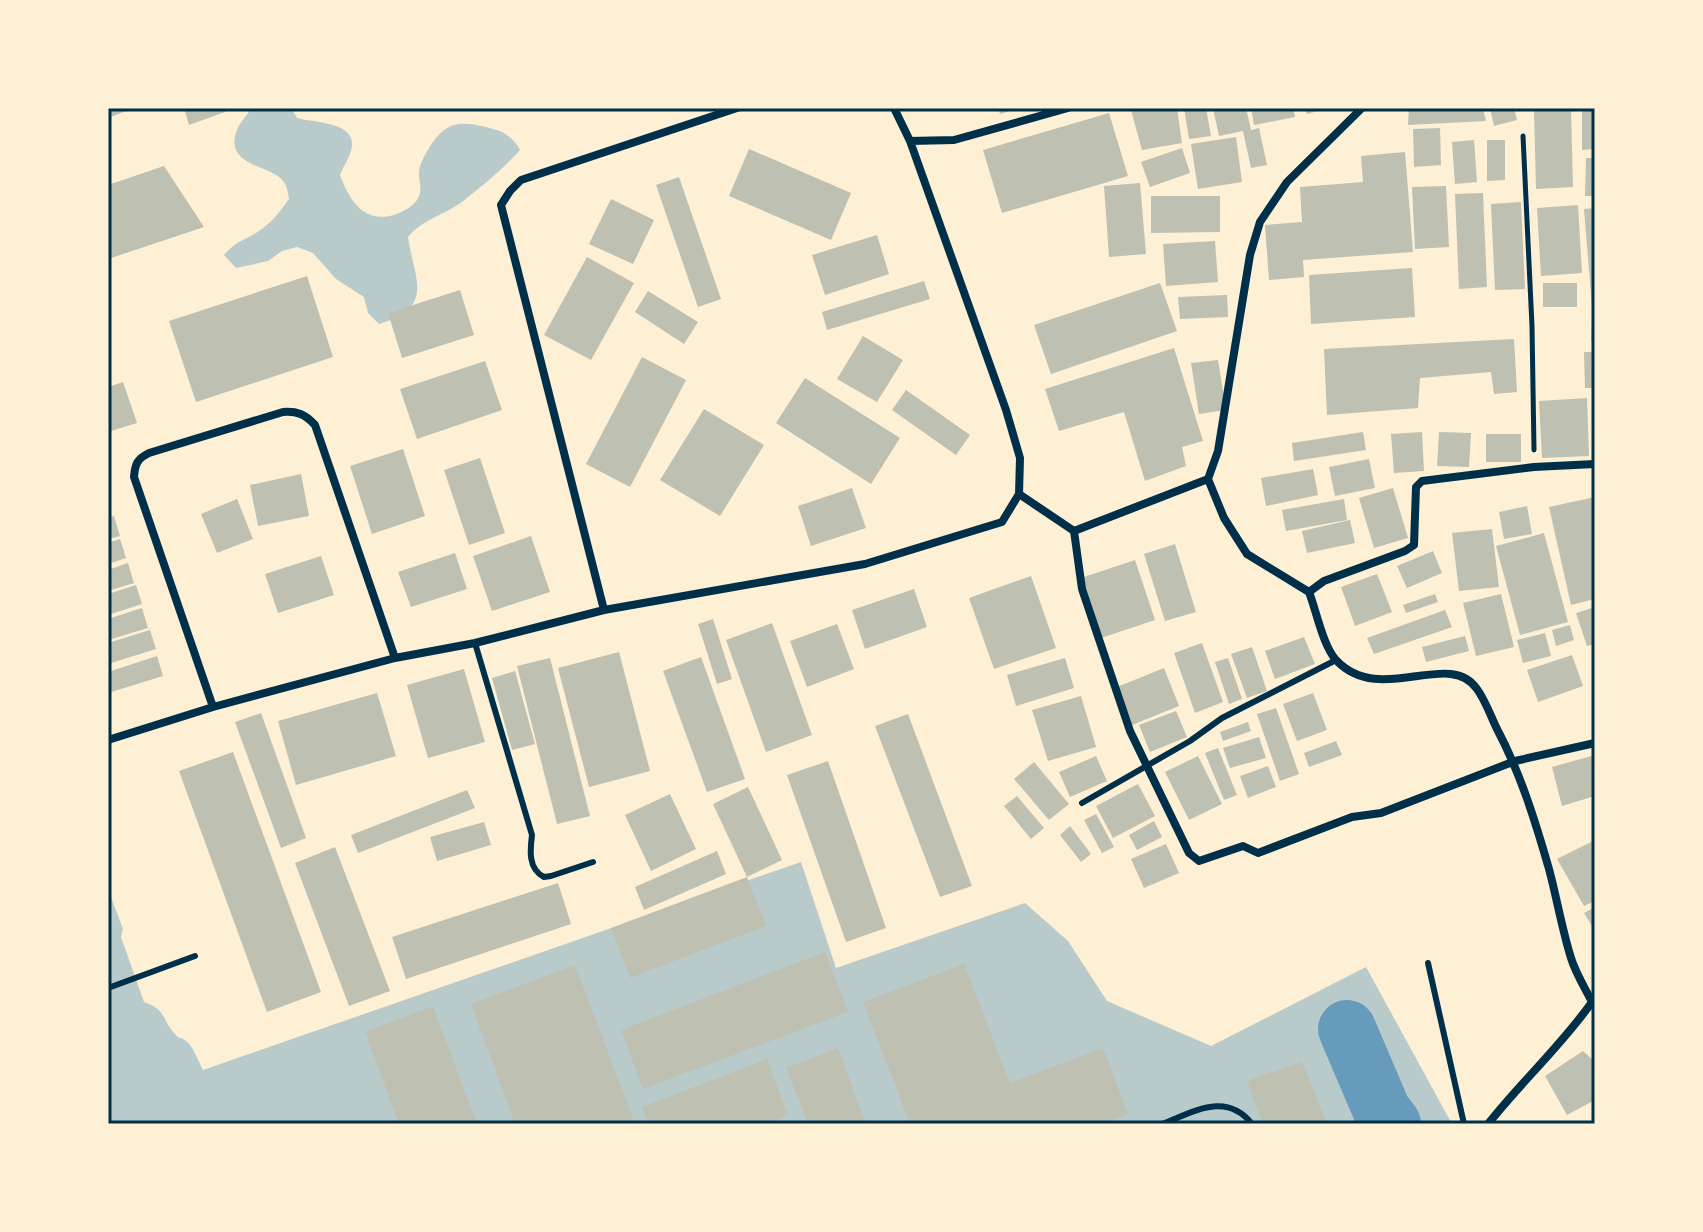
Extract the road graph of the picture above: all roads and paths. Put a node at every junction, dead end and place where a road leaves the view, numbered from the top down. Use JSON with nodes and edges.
{"nodes":[{"id":1,"x":737,"y":108,"type":"edge"},
{"id":2,"x":894,"y":108,"type":"edge"},
{"id":3,"x":1068,"y":108,"type":"edge"},
{"id":4,"x":1362,"y":108,"type":"edge"},
{"id":5,"x":1523,"y":136,"type":"dead end"},
{"id":6,"x":910,"y":141,"type":"junction"},
{"id":7,"x":1595,"y":464,"type":"edge"},
{"id":8,"x":1534,"y":467,"type":"junction"},
{"id":9,"x":1208,"y":479,"type":"junction"},
{"id":10,"x":1019,"y":494,"type":"junction"},
{"id":11,"x":1074,"y":531,"type":"junction"},
{"id":12,"x":1309,"y":592,"type":"junction"},
{"id":13,"x":604,"y":610,"type":"junction"},
{"id":14,"x":475,"y":643,"type":"junction"},
{"id":15,"x":395,"y":658,"type":"junction"},
{"id":16,"x":1336,"y":660,"type":"junction"},
{"id":17,"x":213,"y":707,"type":"junction"},
{"id":18,"x":108,"y":740,"type":"edge"},
{"id":19,"x":1595,"y":743,"type":"edge"},
{"id":20,"x":1515,"y":761,"type":"junction"},
{"id":21,"x":1145,"y":765,"type":"junction"},
{"id":22,"x":1082,"y":803,"type":"dead end"},
{"id":23,"x":593,"y":862,"type":"dead end"},
{"id":24,"x":195,"y":956,"type":"dead end"},
{"id":25,"x":1428,"y":963,"type":"dead end"},
{"id":26,"x":108,"y":988,"type":"edge"},
{"id":27,"x":1594,"y":1003,"type":"edge"},
{"id":28,"x":1162,"y":1124,"type":"edge"},
{"id":29,"x":1252,"y":1124,"type":"edge"},
{"id":30,"x":1464,"y":1124,"type":"edge"},
{"id":31,"x":1488,"y":1124,"type":"edge"}],
"edges":[{"from":1,"to":13,"type":"street"},
{"from":2,"to":6,"type":"street"},
{"from":3,"to":6,"type":"street"},
{"from":4,"to":9,"type":"street"},
{"from":5,"to":8,"type":"path"},
{"from":6,"to":10,"type":"street"},
{"from":7,"to":8,"type":"street"},
{"from":8,"to":12,"type":"street"},
{"from":9,"to":11,"type":"street"},
{"from":9,"to":12,"type":"street"},
{"from":10,"to":11,"type":"street"},
{"from":10,"to":13,"type":"street"},
{"from":11,"to":21,"type":"street"},
{"from":12,"to":16,"type":"street"},
{"from":13,"to":14,"type":"street"},
{"from":14,"to":15,"type":"street"},
{"from":14,"to":23,"type":"lane"},
{"from":15,"to":17,"type":"street"},
{"from":15,"to":17,"type":"street"},
{"from":16,"to":20,"type":"street"},
{"from":16,"to":21,"type":"lane"},
{"from":17,"to":18,"type":"street"},
{"from":19,"to":20,"type":"street"},
{"from":20,"to":21,"type":"street"},
{"from":20,"to":27,"type":"street"},
{"from":21,"to":22,"type":"lane"},
{"from":24,"to":26,"type":"lane"},
{"from":25,"to":30,"type":"lane"},
{"from":27,"to":31,"type":"street"},
{"from":28,"to":29,"type":"lane"}]}
